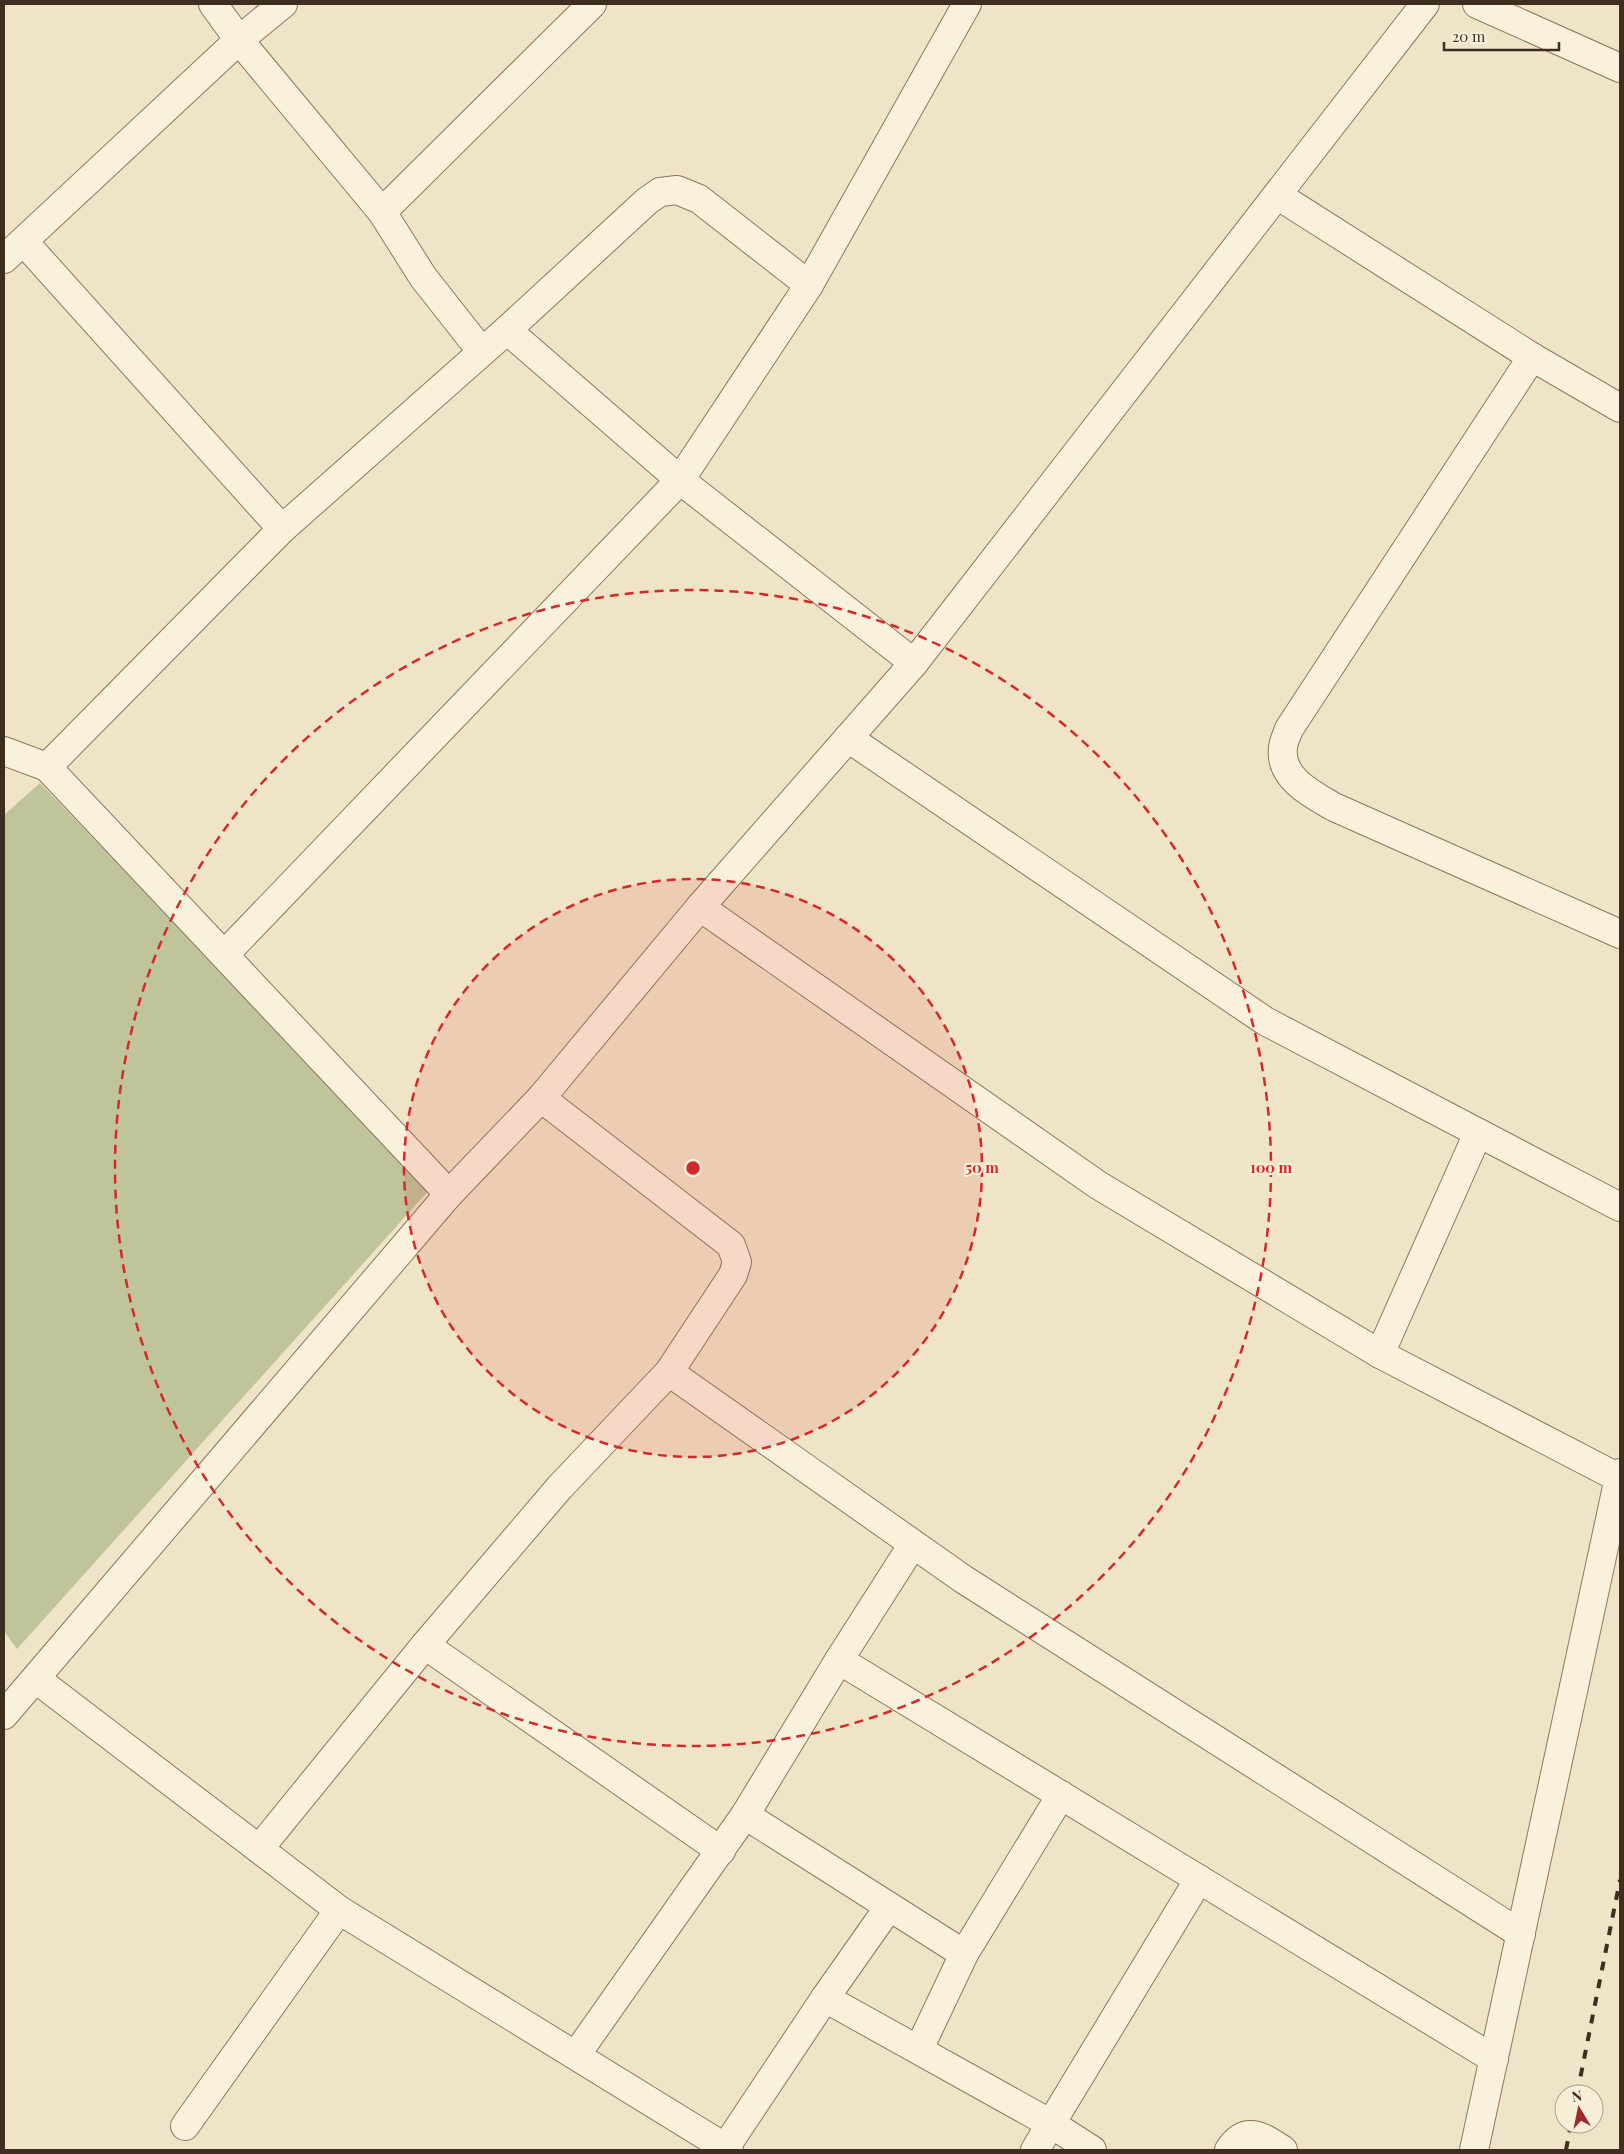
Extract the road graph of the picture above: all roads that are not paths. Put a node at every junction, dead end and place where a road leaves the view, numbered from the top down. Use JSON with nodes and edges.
{"nodes":[{"id":1,"x":213,"y":4,"type":"edge"},
{"id":2,"x":283,"y":4,"type":"edge"},
{"id":3,"x":592,"y":4,"type":"edge"},
{"id":4,"x":967,"y":4,"type":"edge"},
{"id":5,"x":1425,"y":4,"type":"edge"},
{"id":6,"x":1477,"y":4,"type":"edge"},
{"id":7,"x":239,"y":40,"type":"junction"},
{"id":8,"x":1620,"y":68,"type":"edge"},
{"id":9,"x":1277,"y":195,"type":"junction"},
{"id":10,"x":382,"y":212,"type":"junction"},
{"id":11,"x":14,"y":250,"type":"edge"},
{"id":12,"x":809,"y":285,"type":"junction"},
{"id":13,"x":507,"y":330,"type":"junction"},
{"id":14,"x":482,"y":352,"type":"junction"},
{"id":15,"x":1532,"y":356,"type":"junction"},
{"id":16,"x":1620,"y":408,"type":"edge"},
{"id":17,"x":680,"y":480,"type":"junction"},
{"id":18,"x":282,"y":529,"type":"junction"},
{"id":19,"x":914,"y":663,"type":"junction"},
{"id":20,"x":848,"y":738,"type":"junction"},
{"id":21,"x":4,"y":751,"type":"edge"},
{"id":22,"x":47,"y":767,"type":"junction"},
{"id":23,"x":700,"y":907,"type":"junction"},
{"id":24,"x":1620,"y":934,"type":"edge"},
{"id":25,"x":225,"y":954,"type":"junction"},
{"id":26,"x":541,"y":1098,"type":"junction"},
{"id":27,"x":1478,"y":1133,"type":"junction"},
{"id":28,"x":449,"y":1194,"type":"junction"},
{"id":29,"x":1620,"y":1207,"type":"edge"},
{"id":30,"x":1380,"y":1354,"type":"junction"},
{"id":31,"x":669,"y":1372,"type":"junction"},
{"id":32,"x":1620,"y":1475,"type":"edge"},
{"id":33,"x":913,"y":1544,"type":"junction"},
{"id":34,"x":425,"y":1645,"type":"junction"},
{"id":35,"x":839,"y":1660,"type":"junction"},
{"id":36,"x":36,"y":1679,"type":"junction"},
{"id":37,"x":4,"y":1715,"type":"edge"},
{"id":38,"x":1061,"y":1795,"type":"junction"},
{"id":39,"x":746,"y":1815,"type":"junction"},
{"id":40,"x":259,"y":1849,"type":"junction"},
{"id":41,"x":721,"y":1851,"type":"junction"},
{"id":42,"x":1199,"y":1879,"type":"junction"},
{"id":43,"x":889,"y":1907,"type":"junction"},
{"id":44,"x":339,"y":1910,"type":"junction"},
{"id":45,"x":1521,"y":1934,"type":"junction"},
{"id":46,"x":964,"y":1954,"type":"junction"},
{"id":47,"x":825,"y":1998,"type":"junction"},
{"id":48,"x":918,"y":2049,"type":"junction"},
{"id":49,"x":576,"y":2055,"type":"junction"},
{"id":50,"x":1494,"y":2059,"type":"junction"},
{"id":51,"x":1052,"y":2125,"type":"junction"},
{"id":52,"x":186,"y":2126,"type":"dead end"},
{"id":53,"x":727,"y":2149,"type":"edge"},
{"id":54,"x":1036,"y":2150,"type":"edge"},
{"id":55,"x":1092,"y":2150,"type":"edge"},
{"id":56,"x":1229,"y":2150,"type":"edge"},
{"id":57,"x":1283,"y":2150,"type":"edge"},
{"id":58,"x":1474,"y":2150,"type":"edge"}],
"edges":[{"from":1,"to":7,"type":"street"},
{"from":2,"to":7,"type":"street"},
{"from":3,"to":10,"type":"street"},
{"from":4,"to":12,"type":"street"},
{"from":5,"to":9,"type":"street"},
{"from":6,"to":8,"type":"street"},
{"from":7,"to":10,"type":"street"},
{"from":7,"to":11,"type":"street"},
{"from":9,"to":15,"type":"street"},
{"from":9,"to":19,"type":"street"},
{"from":10,"to":14,"type":"street"},
{"from":11,"to":18,"type":"street"},
{"from":12,"to":13,"type":"street"},
{"from":12,"to":17,"type":"street"},
{"from":13,"to":14,"type":"street"},
{"from":13,"to":17,"type":"street"},
{"from":14,"to":18,"type":"street"},
{"from":15,"to":16,"type":"street"},
{"from":15,"to":24,"type":"street"},
{"from":17,"to":19,"type":"street"},
{"from":17,"to":25,"type":"street"},
{"from":18,"to":22,"type":"street"},
{"from":19,"to":20,"type":"street"},
{"from":20,"to":23,"type":"street"},
{"from":20,"to":27,"type":"street"},
{"from":21,"to":22,"type":"street"},
{"from":22,"to":25,"type":"street"},
{"from":23,"to":26,"type":"street"},
{"from":23,"to":30,"type":"street"},
{"from":25,"to":28,"type":"street"},
{"from":26,"to":28,"type":"street"},
{"from":26,"to":31,"type":"street"},
{"from":27,"to":29,"type":"street"},
{"from":27,"to":30,"type":"street"},
{"from":28,"to":36,"type":"street"},
{"from":30,"to":32,"type":"street"},
{"from":31,"to":33,"type":"street"},
{"from":31,"to":34,"type":"street"},
{"from":32,"to":45,"type":"street"},
{"from":33,"to":35,"type":"street"},
{"from":33,"to":45,"type":"street"},
{"from":34,"to":40,"type":"street"},
{"from":34,"to":41,"type":"street"},
{"from":35,"to":38,"type":"street"},
{"from":35,"to":39,"type":"street"},
{"from":36,"to":37,"type":"street"},
{"from":36,"to":40,"type":"street"},
{"from":38,"to":42,"type":"street"},
{"from":38,"to":46,"type":"street"},
{"from":39,"to":41,"type":"street"},
{"from":39,"to":43,"type":"street"},
{"from":40,"to":44,"type":"street"},
{"from":41,"to":49,"type":"street"},
{"from":42,"to":50,"type":"street"},
{"from":42,"to":51,"type":"street"},
{"from":43,"to":46,"type":"street"},
{"from":43,"to":47,"type":"street"},
{"from":44,"to":49,"type":"street"},
{"from":44,"to":52,"type":"street"},
{"from":45,"to":50,"type":"street"},
{"from":46,"to":48,"type":"street"},
{"from":47,"to":48,"type":"street"},
{"from":47,"to":53,"type":"street"},
{"from":48,"to":51,"type":"street"},
{"from":49,"to":53,"type":"street"},
{"from":50,"to":58,"type":"street"},
{"from":51,"to":54,"type":"street"},
{"from":51,"to":55,"type":"street"},
{"from":56,"to":57,"type":"street"}]}
